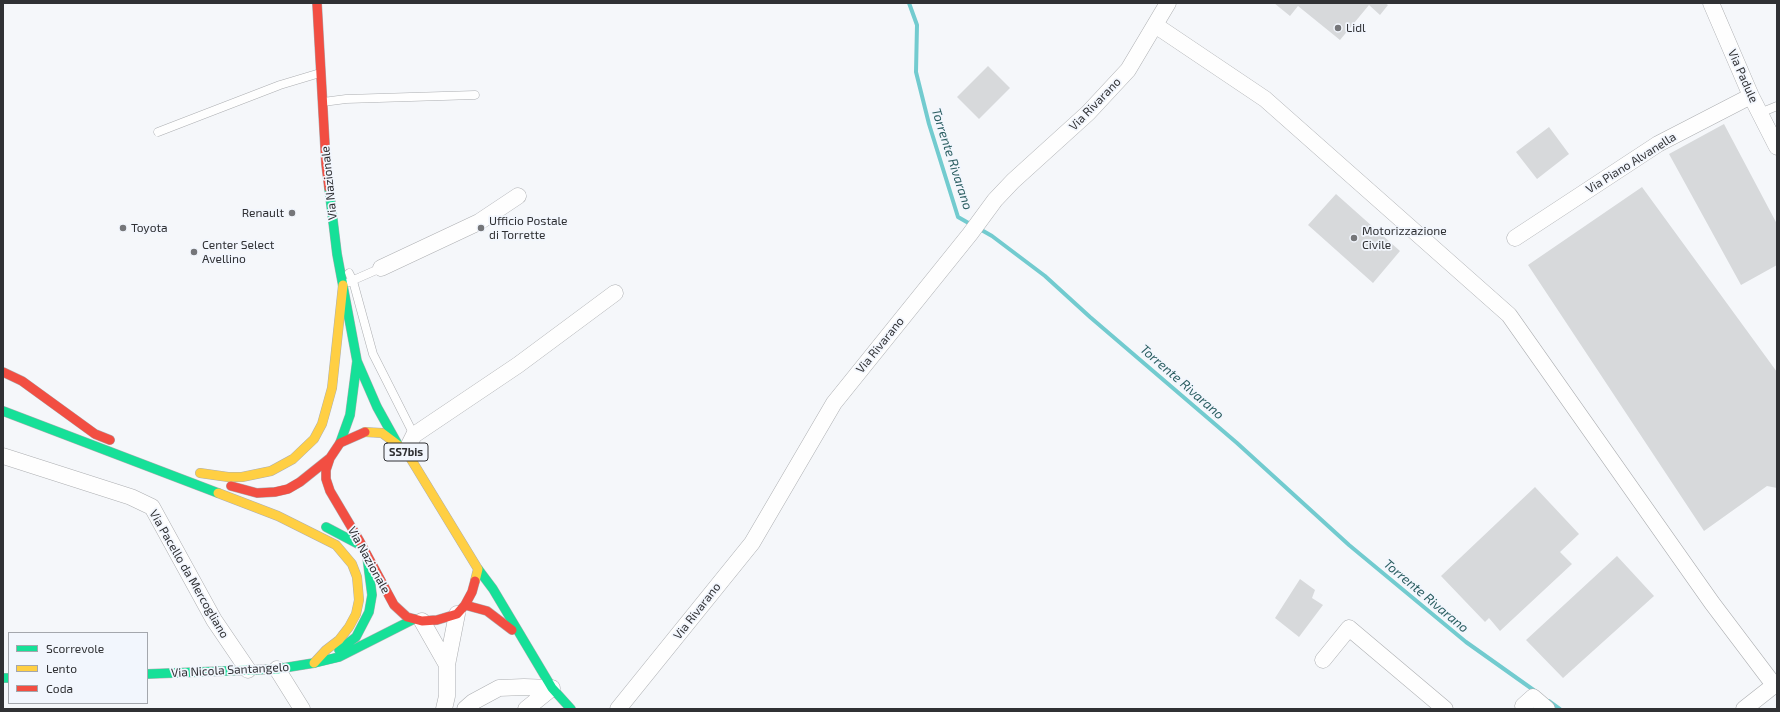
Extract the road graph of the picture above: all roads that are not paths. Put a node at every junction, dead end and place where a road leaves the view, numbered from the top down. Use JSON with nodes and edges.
{"nodes":[{"id":1,"x":317,"y":3,"type":"edge"},
{"id":2,"x":1168,"y":3,"type":"edge"},
{"id":3,"x":1711,"y":3,"type":"edge"},
{"id":4,"x":1155,"y":24,"type":"junction"},
{"id":5,"x":321,"y":72,"type":"junction"},
{"id":6,"x":475,"y":95,"type":"dead end"},
{"id":7,"x":1751,"y":96,"type":"junction"},
{"id":8,"x":322,"y":102,"type":"junction"},
{"id":9,"x":1777,"y":106,"type":"edge"},
{"id":10,"x":1760,"y":113,"type":"junction"},
{"id":11,"x":158,"y":132,"type":"dead end"},
{"id":12,"x":1777,"y":148,"type":"edge"},
{"id":13,"x":518,"y":196,"type":"dead end"},
{"id":14,"x":1516,"y":238,"type":"dead end"},
{"id":15,"x":337,"y":254,"type":"junction"},
{"id":16,"x":381,"y":268,"type":"joint"},
{"id":17,"x":353,"y":280,"type":"junction"},
{"id":18,"x":343,"y":285,"type":"junction"},
{"id":19,"x":615,"y":293,"type":"dead end"},
{"id":20,"x":357,"y":361,"type":"junction"},
{"id":21,"x":3,"y":372,"type":"edge"},
{"id":22,"x":3,"y":412,"type":"edge"},
{"id":23,"x":414,"y":434,"type":"junction"},
{"id":24,"x":117,"y":442,"type":"dead end"},
{"id":25,"x":340,"y":443,"type":"junction"},
{"id":26,"x":401,"y":447,"type":"junction"},
{"id":27,"x":3,"y":456,"type":"edge"},
{"id":28,"x":330,"y":458,"type":"junction"},
{"id":29,"x":278,"y":516,"type":"junction"},
{"id":30,"x":362,"y":546,"type":"junction"},
{"id":31,"x":367,"y":555,"type":"junction"},
{"id":32,"x":478,"y":569,"type":"junction"},
{"id":33,"x":461,"y":609,"type":"junction"},
{"id":34,"x":418,"y":620,"type":"junction"},
{"id":35,"x":522,"y":638,"type":"junction"},
{"id":36,"x":1323,"y":660,"type":"dead end"},
{"id":37,"x":314,"y":663,"type":"junction"},
{"id":38,"x":446,"y":665,"type":"junction"},
{"id":39,"x":278,"y":669,"type":"junction"},
{"id":40,"x":248,"y":670,"type":"junction"},
{"id":41,"x":148,"y":674,"type":"edge"},
{"id":42,"x":1776,"y":684,"type":"edge"},
{"id":43,"x":552,"y":688,"type":"junction"},
{"id":44,"x":1524,"y":706,"type":"dead end"},
{"id":45,"x":302,"y":709,"type":"edge"},
{"id":46,"x":444,"y":709,"type":"edge"},
{"id":47,"x":465,"y":709,"type":"edge"},
{"id":48,"x":526,"y":709,"type":"edge"},
{"id":49,"x":571,"y":709,"type":"edge"},
{"id":50,"x":618,"y":709,"type":"edge"},
{"id":51,"x":1445,"y":709,"type":"edge"},
{"id":52,"x":1547,"y":709,"type":"edge"},
{"id":53,"x":1744,"y":709,"type":"edge"}],
"edges":[{"from":1,"to":5,"type":"main road","name":"Via Nazionale","number":"SS7bis"},
{"from":2,"to":4,"type":"street","name":"Via Rivarano"},
{"from":3,"to":7,"type":"street","name":"Via Padule"},
{"from":4,"to":42,"type":"street"},
{"from":4,"to":50,"type":"street","name":"Via Rivarano"},
{"from":5,"to":8,"type":"main road","name":"Via Nazionale","number":"SS7bis"},
{"from":5,"to":11,"type":"lane"},
{"from":6,"to":8,"type":"lane"},
{"from":7,"to":10,"type":"street","name":"Via Padule"},
{"from":7,"to":14,"type":"street","name":"Via Piano Alvanella"},
{"from":8,"to":15,"type":"main road","name":"Via Nazionale","number":"SS7bis"},
{"from":9,"to":10,"type":"lane"},
{"from":10,"to":12,"type":"street","name":"Via Padule"},
{"from":13,"to":16,"type":"street"},
{"from":15,"to":17,"type":"lane"},
{"from":15,"to":18,"type":"main road","name":"Via Nazionale","number":"SS7bis"},
{"from":16,"to":17,"type":"lane"},
{"from":17,"to":18,"type":"lane"},
{"from":17,"to":23,"type":"lane"},
{"from":18,"to":20,"type":"main road","name":"Via Nazionale","number":"SS7bis"},
{"from":18,"to":28,"type":"main road"},
{"from":19,"to":23,"type":"street"},
{"from":20,"to":25,"type":"main road","name":"Via Nazionale","number":"SS7bis"},
{"from":20,"to":26,"type":"main road","name":"Via Nazionale","number":"SS7bis"},
{"from":21,"to":24,"type":"main road"},
{"from":22,"to":29,"type":"main road"},
{"from":23,"to":26,"type":"street"},
{"from":25,"to":26,"type":"main road","name":"Via Nazionale","number":"SS7bis"},
{"from":25,"to":28,"type":"main road","name":"Via Nazionale","number":"SS7bis"},
{"from":26,"to":32,"type":"main road","name":"Via Nazionale","number":"SS7bis"},
{"from":27,"to":40,"type":"street","name":"Via Pacello da Mercogliano"},
{"from":28,"to":30,"type":"main road","name":"Via Nazionale","number":"SS7bis"},
{"from":29,"to":30,"type":"main road"},
{"from":29,"to":37,"type":"main road"},
{"from":30,"to":31,"type":"main road","name":"Via Nazionale","number":"SS7bis"},
{"from":31,"to":34,"type":"main road","name":"Via Nazionale","number":"SS7bis"},
{"from":31,"to":37,"type":"main road"},
{"from":32,"to":33,"type":"main road"},
{"from":32,"to":35,"type":"main road","name":"Via Nazionale","number":"SS7bis"},
{"from":33,"to":34,"type":"main road"},
{"from":33,"to":35,"type":"main road","number":"SS7bis"},
{"from":33,"to":38,"type":"street"},
{"from":34,"to":37,"type":"main road","name":"Via Nicola Santangelo"},
{"from":34,"to":38,"type":"street"},
{"from":35,"to":43,"type":"main road","number":"SS7bis"},
{"from":36,"to":51,"type":"street"},
{"from":37,"to":39,"type":"main road","name":"Via Nicola Santangelo"},
{"from":38,"to":46,"type":"street"},
{"from":39,"to":40,"type":"main road","name":"Via Nicola Santangelo"},
{"from":39,"to":45,"type":"street"},
{"from":40,"to":41,"type":"main road","name":"Via Nicola Santangelo"},
{"from":42,"to":53,"type":"street"},
{"from":43,"to":47,"type":"street"},
{"from":43,"to":48,"type":"street"},
{"from":43,"to":49,"type":"main road","number":"SS7bis"},
{"from":44,"to":52,"type":"street"}]}
